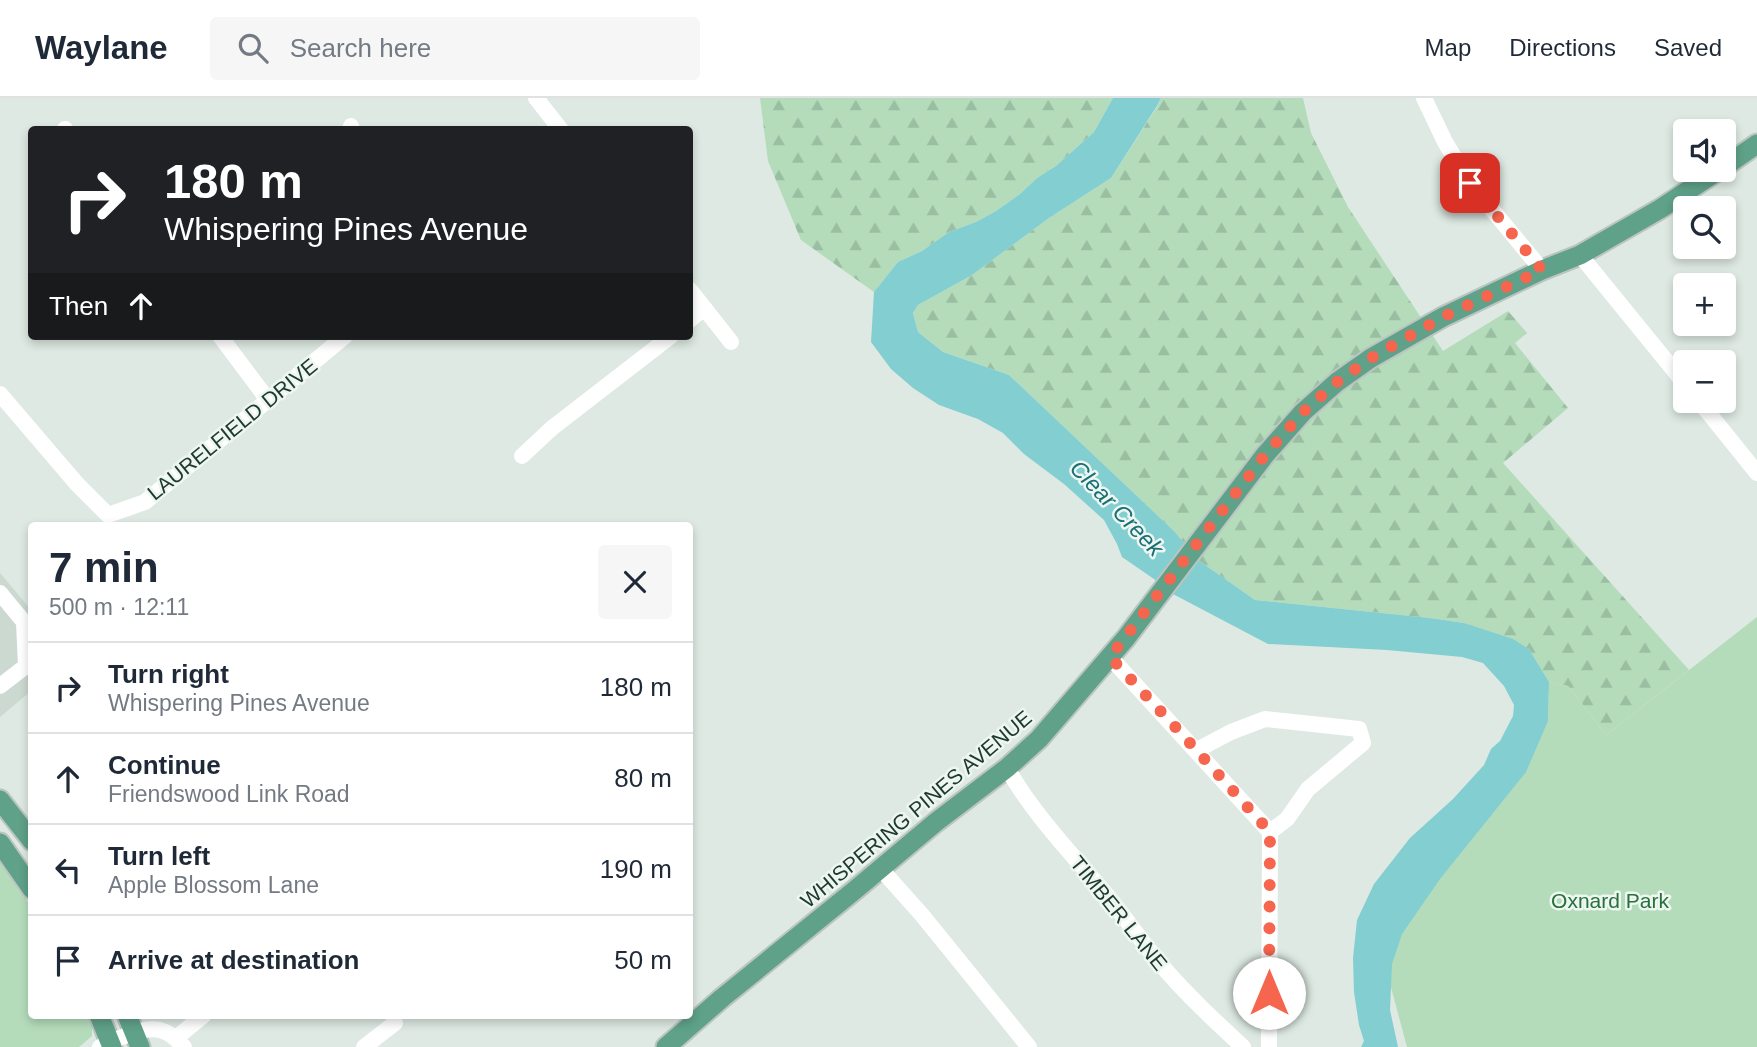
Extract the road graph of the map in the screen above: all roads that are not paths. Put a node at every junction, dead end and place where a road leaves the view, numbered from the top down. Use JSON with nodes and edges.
{"nodes":[{"id":1,"x":536,"y":98,"type":"edge"},
{"id":2,"x":1430,"y":101,"type":"edge"},
{"id":3,"x":558,"y":126,"type":"edge"},
{"id":4,"x":1755,"y":149,"type":"edge"},
{"id":5,"x":1736,"y":160,"type":"edge"},
{"id":6,"x":1701,"y":182,"type":"edge"},
{"id":7,"x":1580,"y":255,"type":"junction"},
{"id":8,"x":1542,"y":270,"type":"junction"},
{"id":9,"x":693,"y":294,"type":"edge"},
{"id":10,"x":704,"y":308,"type":"junction"},
{"id":11,"x":693,"y":317,"type":"edge"},
{"id":12,"x":223,"y":340,"type":"edge"},
{"id":13,"x":340,"y":340,"type":"edge"},
{"id":14,"x":666,"y":340,"type":"edge"},
{"id":15,"x":731,"y":342,"type":"dead end"},
{"id":16,"x":1673,"y":369,"type":"edge"},
{"id":17,"x":0,"y":394,"type":"edge"},
{"id":18,"x":268,"y":400,"type":"junction"},
{"id":19,"x":1709,"y":413,"type":"edge"},
{"id":20,"x":522,"y":456,"type":"dead end"},
{"id":21,"x":1757,"y":472,"type":"edge"},
{"id":22,"x":0,"y":593,"type":"edge"},
{"id":23,"x":1110,"y":657,"type":"junction"},
{"id":24,"x":0,"y":686,"type":"edge"},
{"id":25,"x":1197,"y":750,"type":"junction"},
{"id":26,"x":1007,"y":768,"type":"junction"},
{"id":27,"x":0,"y":800,"type":"edge"},
{"id":28,"x":28,"y":832,"type":"edge"},
{"id":29,"x":1270,"y":832,"type":"junction"},
{"id":30,"x":28,"y":835,"type":"edge"},
{"id":31,"x":2,"y":846,"type":"edge"},
{"id":32,"x":880,"y":868,"type":"junction"},
{"id":33,"x":28,"y":883,"type":"edge"},
{"id":34,"x":100,"y":1019,"type":"edge"},
{"id":35,"x":200,"y":1019,"type":"edge"},
{"id":36,"x":395,"y":1023,"type":"dead end"},
{"id":37,"x":134,"y":1031,"type":"edge"},
{"id":38,"x":180,"y":1042,"type":"edge"},
{"id":39,"x":108,"y":1045,"type":"edge"},
{"id":40,"x":364,"y":1047,"type":"edge"},
{"id":41,"x":666,"y":1047,"type":"edge"},
{"id":42,"x":1029,"y":1047,"type":"edge"},
{"id":43,"x":1243,"y":1047,"type":"edge"},
{"id":44,"x":1269,"y":1047,"type":"edge"}],
"edges":[{"from":1,"to":3,"type":"street"},
{"from":2,"to":8,"type":"street"},
{"from":4,"to":5,"type":"main road"},
{"from":6,"to":7,"type":"main road","name":"WHISPERING PINES AVENUE"},
{"from":7,"to":8,"type":"main road","name":"WHISPERING PINES AVENUE"},
{"from":7,"to":16,"type":"street"},
{"from":8,"to":23,"type":"main road","name":"WHISPERING PINES AVENUE"},
{"from":9,"to":10,"type":"street"},
{"from":10,"to":11,"type":"street"},
{"from":10,"to":15,"type":"street"},
{"from":12,"to":18,"type":"street"},
{"from":13,"to":18,"type":"street","name":"LAURELFIELD DRIVE"},
{"from":14,"to":20,"type":"street"},
{"from":17,"to":18,"type":"street","name":"LAURELFIELD DRIVE"},
{"from":19,"to":21,"type":"street"},
{"from":22,"to":24,"type":"street"},
{"from":23,"to":25,"type":"street"},
{"from":23,"to":26,"type":"main road","name":"WHISPERING PINES AVENUE"},
{"from":25,"to":29,"type":"street"},
{"from":25,"to":29,"type":"street"},
{"from":26,"to":32,"type":"main road","name":"WHISPERING PINES AVENUE"},
{"from":26,"to":43,"type":"street","name":"TIMBER LANE"},
{"from":27,"to":28,"type":"main road"},
{"from":29,"to":44,"type":"street"},
{"from":30,"to":31,"type":"street"},
{"from":31,"to":33,"type":"main road"},
{"from":32,"to":41,"type":"main road","name":"WHISPERING PINES AVENUE"},
{"from":32,"to":42,"type":"street"},
{"from":34,"to":39,"type":"main road"},
{"from":35,"to":38,"type":"street"},
{"from":36,"to":40,"type":"street"},
{"from":37,"to":38,"type":"street"},
{"from":37,"to":39,"type":"street"}]}
